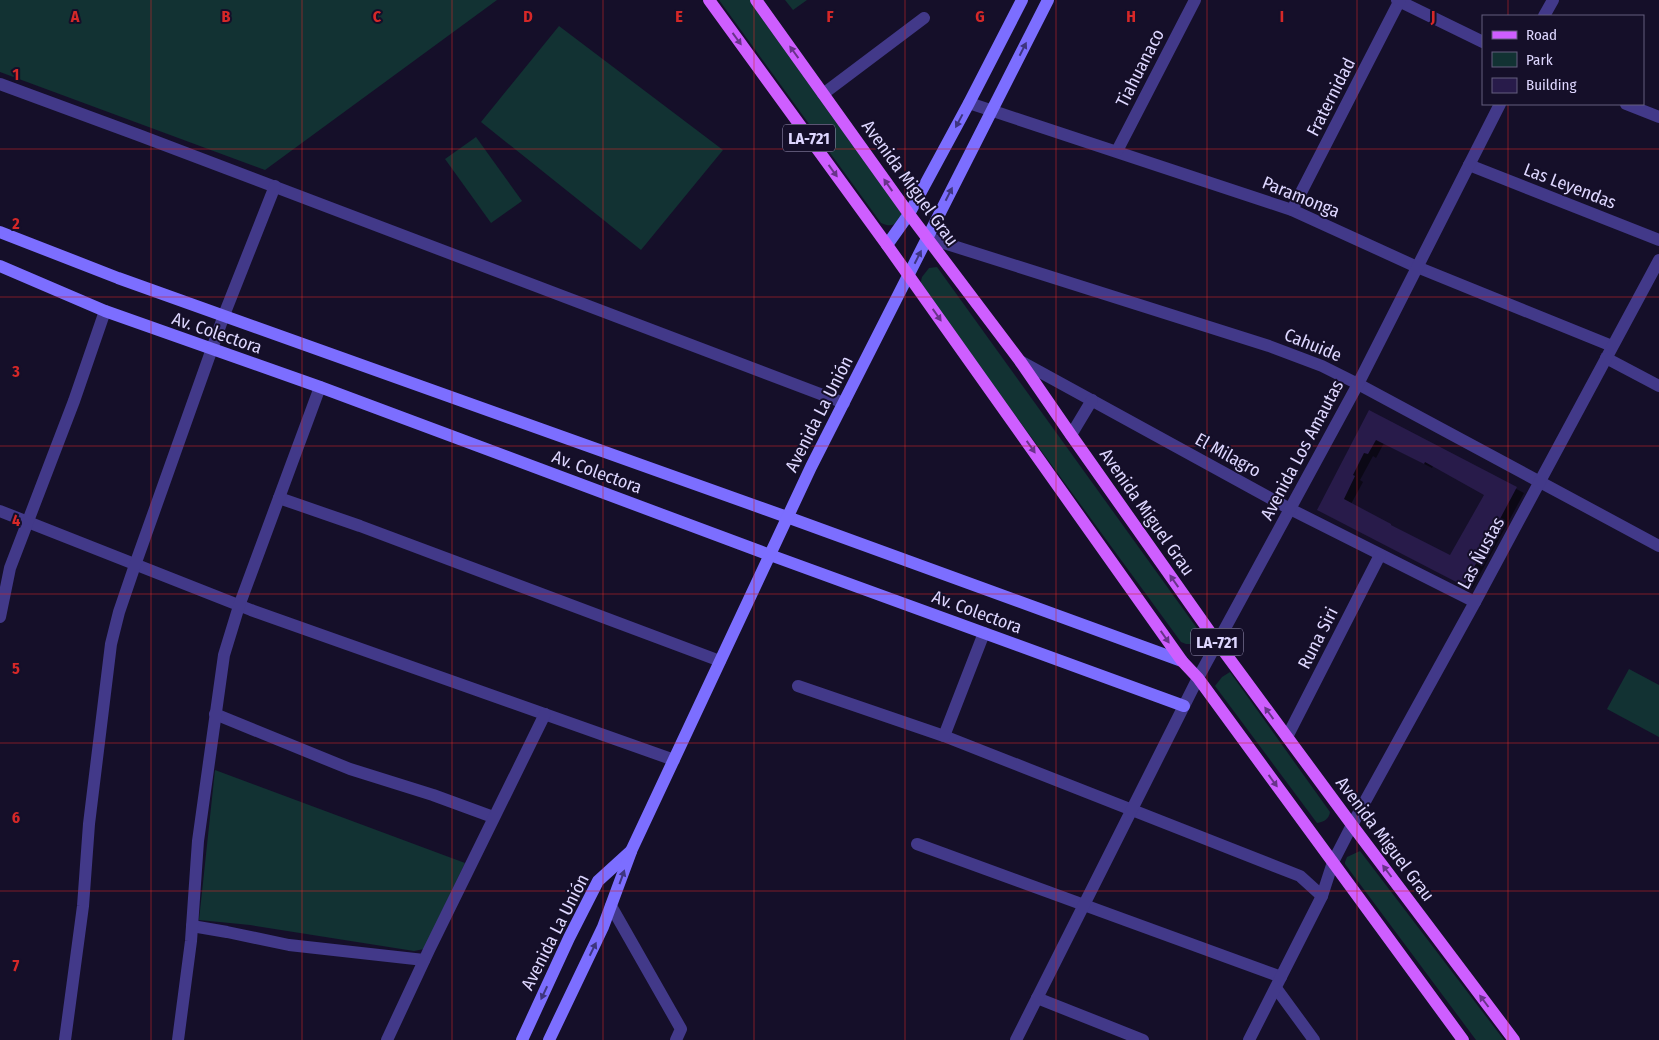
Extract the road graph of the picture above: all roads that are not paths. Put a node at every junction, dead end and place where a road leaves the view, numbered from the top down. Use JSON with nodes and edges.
{"nodes":[{"id":1,"x":709,"y":0,"type":"edge"},
{"id":2,"x":756,"y":0,"type":"edge"},
{"id":3,"x":1022,"y":0,"type":"edge"},
{"id":4,"x":1048,"y":0,"type":"edge"},
{"id":5,"x":1194,"y":0,"type":"edge"},
{"id":6,"x":1399,"y":0,"type":"edge"},
{"id":7,"x":1553,"y":0,"type":"edge"},
{"id":8,"x":1545,"y":15,"type":"edge"},
{"id":9,"x":924,"y":18,"type":"dead end"},
{"id":10,"x":1482,"y":42,"type":"edge"},
{"id":11,"x":0,"y":84,"type":"edge"},
{"id":12,"x":823,"y":94,"type":"junction"},
{"id":13,"x":969,"y":103,"type":"junction"},
{"id":14,"x":1500,"y":105,"type":"edge"},
{"id":15,"x":1629,"y":105,"type":"edge"},
{"id":16,"x":992,"y":109,"type":"junction"},
{"id":17,"x":1659,"y":117,"type":"edge"},
{"id":18,"x":1117,"y":151,"type":"junction"},
{"id":19,"x":1469,"y":166,"type":"junction"},
{"id":20,"x":275,"y":186,"type":"junction"},
{"id":21,"x":1292,"y":210,"type":"junction"},
{"id":22,"x":909,"y":214,"type":"junction"},
{"id":23,"x":0,"y":232,"type":"edge"},
{"id":24,"x":928,"y":238,"type":"junction"},
{"id":25,"x":1659,"y":240,"type":"edge"},
{"id":26,"x":886,"y":245,"type":"junction"},
{"id":27,"x":1659,"y":260,"type":"edge"},
{"id":28,"x":0,"y":266,"type":"edge"},
{"id":29,"x":1417,"y":267,"type":"junction"},
{"id":30,"x":908,"y":275,"type":"junction"},
{"id":31,"x":105,"y":311,"type":"junction"},
{"id":32,"x":224,"y":315,"type":"junction"},
{"id":33,"x":1612,"y":346,"type":"junction"},
{"id":34,"x":212,"y":350,"type":"junction"},
{"id":35,"x":1606,"y":358,"type":"junction"},
{"id":36,"x":1020,"y":361,"type":"junction"},
{"id":37,"x":1358,"y":384,"type":"junction"},
{"id":38,"x":1659,"y":386,"type":"edge"},
{"id":39,"x":320,"y":387,"type":"junction"},
{"id":40,"x":1092,"y":400,"type":"junction"},
{"id":41,"x":844,"y":403,"type":"junction"},
{"id":42,"x":1071,"y":435,"type":"junction"},
{"id":43,"x":1540,"y":482,"type":"junction"},
{"id":44,"x":279,"y":498,"type":"junction"},
{"id":45,"x":1290,"y":509,"type":"junction"},
{"id":46,"x":0,"y":511,"type":"edge"},
{"id":47,"x":788,"y":517,"type":"junction"},
{"id":48,"x":27,"y":521,"type":"junction"},
{"id":49,"x":1659,"y":546,"type":"edge"},
{"id":50,"x":1380,"y":554,"type":"junction"},
{"id":51,"x":770,"y":555,"type":"junction"},
{"id":52,"x":135,"y":565,"type":"junction"},
{"id":53,"x":1475,"y":602,"type":"junction"},
{"id":54,"x":239,"y":606,"type":"junction"},
{"id":55,"x":0,"y":617,"type":"edge"},
{"id":56,"x":984,"y":633,"type":"junction"},
{"id":57,"x":1218,"y":642,"type":"junction"},
{"id":58,"x":720,"y":661,"type":"junction"},
{"id":59,"x":1182,"y":661,"type":"junction"},
{"id":60,"x":1198,"y":678,"type":"junction"},
{"id":61,"x":798,"y":686,"type":"dead end"},
{"id":62,"x":1184,"y":706,"type":"junction"},
{"id":63,"x":215,"y":714,"type":"junction"},
{"id":64,"x":545,"y":714,"type":"junction"},
{"id":65,"x":944,"y":736,"type":"junction"},
{"id":66,"x":1286,"y":737,"type":"junction"},
{"id":67,"x":674,"y":760,"type":"junction"},
{"id":68,"x":1132,"y":810,"type":"junction"},
{"id":69,"x":493,"y":817,"type":"junction"},
{"id":70,"x":1352,"y":825,"type":"junction"},
{"id":71,"x":917,"y":844,"type":"dead end"},
{"id":72,"x":632,"y":849,"type":"junction"},
{"id":73,"x":1333,"y":862,"type":"junction"},
{"id":74,"x":1322,"y":896,"type":"junction"},
{"id":75,"x":1084,"y":905,"type":"junction"},
{"id":76,"x":611,"y":906,"type":"junction"},
{"id":77,"x":192,"y":926,"type":"junction"},
{"id":78,"x":424,"y":960,"type":"junction"},
{"id":79,"x":1279,"y":982,"type":"junction"},
{"id":80,"x":1037,"y":998,"type":"junction"},
{"id":81,"x":65,"y":1040,"type":"edge"},
{"id":82,"x":178,"y":1040,"type":"edge"},
{"id":83,"x":387,"y":1040,"type":"edge"},
{"id":84,"x":522,"y":1040,"type":"edge"},
{"id":85,"x":549,"y":1040,"type":"edge"},
{"id":86,"x":676,"y":1040,"type":"edge"},
{"id":87,"x":1016,"y":1040,"type":"edge"},
{"id":88,"x":1143,"y":1040,"type":"edge"},
{"id":89,"x":1249,"y":1040,"type":"edge"},
{"id":90,"x":1314,"y":1040,"type":"edge"},
{"id":91,"x":1462,"y":1040,"type":"edge"},
{"id":92,"x":1514,"y":1040,"type":"edge"}],
"edges":[{"from":1,"to":26,"type":"main road","number":"LA-721","one_way":true},
{"from":12,"to":2,"type":"main road","name":"Avenida Miguel Grau","number":"LA-721","one_way":true},
{"from":3,"to":13,"type":"street"},
{"from":16,"to":4,"type":"street","name":"Avenida La Unión","one_way":true},
{"from":5,"to":18,"type":"street","name":"Tiahuanaco"},
{"from":6,"to":10,"type":"street"},
{"from":6,"to":21,"type":"street","name":"Fraternidad"},
{"from":7,"to":8,"type":"street"},
{"from":9,"to":12,"type":"street"},
{"from":11,"to":20,"type":"street"},
{"from":22,"to":12,"type":"main road","name":"Avenida Miguel Grau","number":"LA-721","one_way":true},
{"from":13,"to":16,"type":"street","name":"Paramonga"},
{"from":13,"to":22,"type":"street","one_way":true},
{"from":14,"to":19,"type":"street","name":"Avenida Los Amautas"},
{"from":15,"to":17,"type":"street"},
{"from":16,"to":18,"type":"street","name":"Paramonga"},
{"from":24,"to":16,"type":"street","name":"Avenida La Unión","one_way":true},
{"from":18,"to":21,"type":"street","name":"Paramonga"},
{"from":19,"to":25,"type":"street","name":"Las Leyendas"},
{"from":19,"to":29,"type":"street","name":"Avenida Los Amautas"},
{"from":20,"to":32,"type":"street"},
{"from":20,"to":41,"type":"street"},
{"from":21,"to":29,"type":"street","name":"Paramonga"},
{"from":22,"to":24,"type":"main road","name":"Avenida Miguel Grau","number":"LA-721"},
{"from":22,"to":26,"type":"street"},
{"from":23,"to":32,"type":"street","name":"Av. Colectora"},
{"from":30,"to":24,"type":"street","name":"Avenida La Unión","one_way":true},
{"from":24,"to":36,"type":"main road","name":"Avenida Miguel Grau","number":"LA-721"},
{"from":24,"to":37,"type":"street","name":"Cahuide"},
{"from":26,"to":30,"type":"main road","number":"LA-721"},
{"from":27,"to":33,"type":"street","name":"Las Ñustas"},
{"from":28,"to":31,"type":"street","name":"Av. Colectora"},
{"from":29,"to":33,"type":"street","name":"Paramonga"},
{"from":29,"to":37,"type":"street","name":"Avenida Los Amautas"},
{"from":30,"to":41,"type":"street","name":"Avenida La Unión"},
{"from":30,"to":59,"type":"main road","number":"LA-721","one_way":true},
{"from":31,"to":34,"type":"street","name":"Av. Colectora"},
{"from":31,"to":48,"type":"street"},
{"from":32,"to":34,"type":"street"},
{"from":32,"to":47,"type":"street","name":"Av. Colectora"},
{"from":33,"to":35,"type":"street","name":"Las Ñustas"},
{"from":34,"to":39,"type":"street","name":"Av. Colectora"},
{"from":34,"to":52,"type":"street"},
{"from":35,"to":38,"type":"street"},
{"from":35,"to":43,"type":"street","name":"Las Ñustas"},
{"from":36,"to":40,"type":"street","name":"El Milagro"},
{"from":36,"to":42,"type":"main road","name":"Avenida Miguel Grau","number":"LA-721"},
{"from":37,"to":43,"type":"street","name":"Cahuide"},
{"from":37,"to":45,"type":"street","name":"Avenida Los Amautas"},
{"from":39,"to":44,"type":"street"},
{"from":39,"to":51,"type":"street","name":"Av. Colectora"},
{"from":40,"to":42,"type":"street"},
{"from":40,"to":45,"type":"street","name":"El Milagro"},
{"from":41,"to":47,"type":"street","name":"Avenida La Unión"},
{"from":57,"to":42,"type":"main road","name":"Avenida Miguel Grau","number":"LA-721","one_way":true},
{"from":43,"to":49,"type":"street","name":"Cahuide"},
{"from":43,"to":53,"type":"street","name":"Las Ñustas"},
{"from":44,"to":54,"type":"street"},
{"from":44,"to":58,"type":"street"},
{"from":45,"to":50,"type":"street","name":"El Milagro"},
{"from":45,"to":57,"type":"street","name":"Avenida Los Amautas"},
{"from":46,"to":48,"type":"street"},
{"from":47,"to":51,"type":"street","name":"Avenida La Unión"},
{"from":47,"to":59,"type":"street","name":"Av. Colectora"},
{"from":48,"to":52,"type":"street"},
{"from":48,"to":55,"type":"street"},
{"from":50,"to":53,"type":"street","name":"El Milagro"},
{"from":50,"to":66,"type":"street","name":"Runa Siri"},
{"from":51,"to":56,"type":"street","name":"Av. Colectora"},
{"from":51,"to":58,"type":"street","name":"Avenida La Unión"},
{"from":52,"to":54,"type":"street"},
{"from":52,"to":81,"type":"street"},
{"from":53,"to":70,"type":"street","name":"Las Ñustas"},
{"from":54,"to":63,"type":"street"},
{"from":54,"to":64,"type":"street"},
{"from":56,"to":62,"type":"street","name":"Av. Colectora"},
{"from":56,"to":65,"type":"street"},
{"from":57,"to":60,"type":"street","name":"Avenida Los Amautas"},
{"from":66,"to":57,"type":"main road","name":"Avenida Miguel Grau","number":"LA-721","one_way":true},
{"from":58,"to":67,"type":"street","name":"Avenida La Unión"},
{"from":59,"to":60,"type":"main road","number":"LA-721"},
{"from":60,"to":62,"type":"street","name":"Avenida Los Amautas"},
{"from":60,"to":73,"type":"main road","number":"LA-721","one_way":true},
{"from":61,"to":65,"type":"street"},
{"from":62,"to":68,"type":"street","name":"Avenida Los Amautas"},
{"from":63,"to":69,"type":"street"},
{"from":63,"to":77,"type":"street"},
{"from":64,"to":67,"type":"street"},
{"from":64,"to":69,"type":"street"},
{"from":65,"to":68,"type":"street"},
{"from":66,"to":70,"type":"main road","name":"Avenida Miguel Grau","number":"LA-721"},
{"from":67,"to":72,"type":"street","name":"Avenida La Unión"},
{"from":68,"to":74,"type":"street"},
{"from":68,"to":75,"type":"street","name":"Avenida Los Amautas"},
{"from":69,"to":78,"type":"street"},
{"from":70,"to":73,"type":"street","name":"Las Ñustas"},
{"from":92,"to":70,"type":"main road","name":"Avenida Miguel Grau","number":"LA-721","one_way":true},
{"from":71,"to":75,"type":"street"},
{"from":76,"to":72,"type":"street","name":"Avenida La Unión","one_way":true},
{"from":72,"to":84,"type":"street","name":"Avenida La Unión","one_way":true},
{"from":73,"to":74,"type":"street","name":"Las Ñustas"},
{"from":73,"to":91,"type":"main road","number":"LA-721"},
{"from":74,"to":79,"type":"street","name":"Las Ñustas"},
{"from":75,"to":79,"type":"street"},
{"from":75,"to":80,"type":"street","name":"Avenida Los Amautas"},
{"from":85,"to":76,"type":"street","name":"Avenida La Unión","one_way":true},
{"from":76,"to":86,"type":"street"},
{"from":77,"to":78,"type":"street"},
{"from":77,"to":82,"type":"street"},
{"from":78,"to":83,"type":"street"},
{"from":79,"to":89,"type":"street","name":"Las Ñustas"},
{"from":79,"to":90,"type":"street"},
{"from":80,"to":87,"type":"street","name":"Avenida Los Amautas"},
{"from":80,"to":88,"type":"street"}]}
